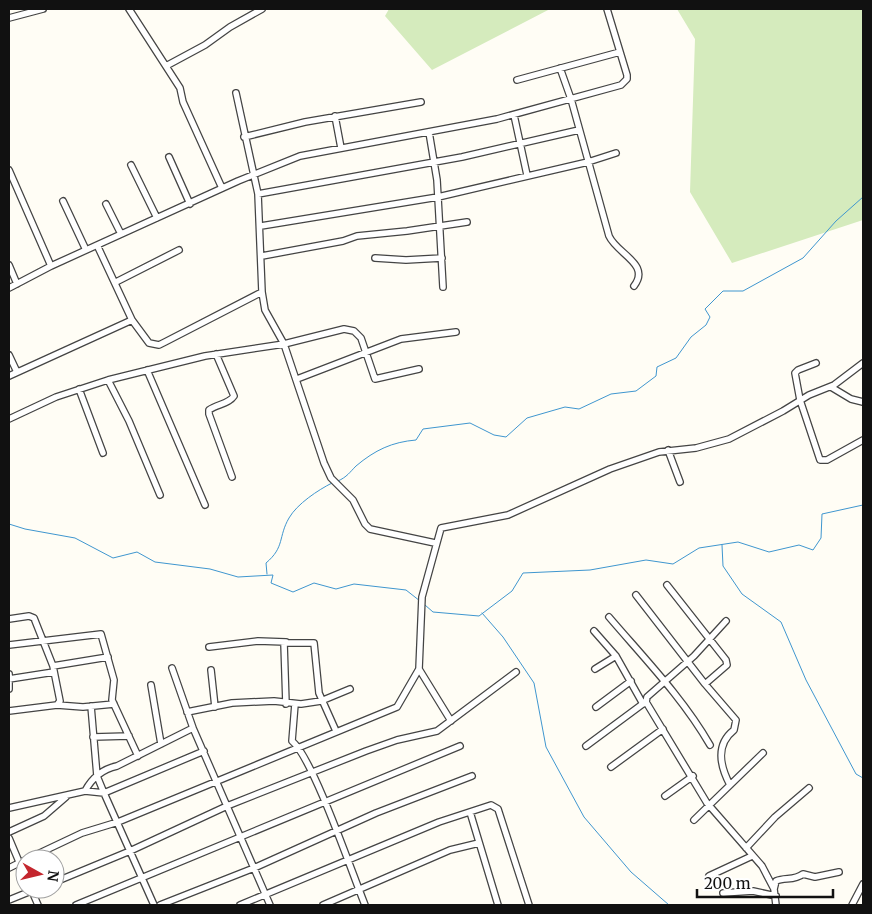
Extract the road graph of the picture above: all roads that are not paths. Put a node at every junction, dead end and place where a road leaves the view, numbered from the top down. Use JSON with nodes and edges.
{"nodes":[{"id":1,"x":40,"y":9,"type":"edge"},
{"id":2,"x":129,"y":9,"type":"edge"},
{"id":3,"x":262,"y":9,"type":"edge"},
{"id":4,"x":607,"y":9,"type":"edge"},
{"id":5,"x":9,"y":18,"type":"edge"},
{"id":6,"x":620,"y":52,"type":"junction"},
{"id":7,"x":166,"y":66,"type":"junction"},
{"id":8,"x":560,"y":68,"type":"junction"},
{"id":9,"x":517,"y":80,"type":"dead end"},
{"id":10,"x":236,"y":93,"type":"dead end"},
{"id":11,"x":571,"y":99,"type":"junction"},
{"id":12,"x":421,"y":102,"type":"dead end"},
{"id":13,"x":514,"y":115,"type":"junction"},
{"id":14,"x":335,"y":116,"type":"junction"},
{"id":15,"x":579,"y":130,"type":"junction"},
{"id":16,"x":429,"y":132,"type":"junction"},
{"id":17,"x":244,"y":137,"type":"junction"},
{"id":18,"x":520,"y":144,"type":"junction"},
{"id":19,"x":341,"y":148,"type":"junction"},
{"id":20,"x":616,"y":152,"type":"dead end"},
{"id":21,"x":169,"y":157,"type":"dead end"},
{"id":22,"x":588,"y":162,"type":"junction"},
{"id":23,"x":434,"y":163,"type":"junction"},
{"id":24,"x":131,"y":165,"type":"dead end"},
{"id":25,"x":9,"y":170,"type":"edge"},
{"id":26,"x":254,"y":174,"type":"junction"},
{"id":27,"x":527,"y":175,"type":"junction"},
{"id":28,"x":222,"y":188,"type":"junction"},
{"id":29,"x":258,"y":194,"type":"junction"},
{"id":30,"x":438,"y":197,"type":"junction"},
{"id":31,"x":63,"y":201,"type":"dead end"},
{"id":32,"x":106,"y":204,"type":"dead end"},
{"id":33,"x":190,"y":204,"type":"junction"},
{"id":34,"x":157,"y":218,"type":"junction"},
{"id":35,"x":467,"y":222,"type":"dead end"},
{"id":36,"x":261,"y":226,"type":"junction"},
{"id":37,"x":440,"y":226,"type":"junction"},
{"id":38,"x":121,"y":234,"type":"junction"},
{"id":39,"x":97,"y":245,"type":"junction"},
{"id":40,"x":86,"y":250,"type":"junction"},
{"id":41,"x":179,"y":250,"type":"dead end"},
{"id":42,"x":262,"y":256,"type":"junction"},
{"id":43,"x":375,"y":258,"type":"dead end"},
{"id":44,"x":442,"y":258,"type":"junction"},
{"id":45,"x":9,"y":265,"type":"edge"},
{"id":46,"x":51,"y":266,"type":"junction"},
{"id":47,"x":116,"y":282,"type":"junction"},
{"id":48,"x":17,"y":284,"type":"junction"},
{"id":49,"x":634,"y":286,"type":"dead end"},
{"id":50,"x":443,"y":287,"type":"dead end"},
{"id":51,"x":9,"y":288,"type":"edge"},
{"id":52,"x":262,"y":292,"type":"junction"},
{"id":53,"x":132,"y":320,"type":"junction"},
{"id":54,"x":456,"y":332,"type":"dead end"},
{"id":55,"x":284,"y":344,"type":"junction"},
{"id":56,"x":367,"y":351,"type":"junction"},
{"id":57,"x":216,"y":354,"type":"junction"},
{"id":58,"x":9,"y":355,"type":"edge"},
{"id":59,"x":816,"y":363,"type":"dead end"},
{"id":60,"x":863,"y":365,"type":"edge"},
{"id":61,"x":419,"y":369,"type":"dead end"},
{"id":62,"x":147,"y":370,"type":"junction"},
{"id":63,"x":17,"y":372,"type":"junction"},
{"id":64,"x":9,"y":376,"type":"edge"},
{"id":65,"x":297,"y":379,"type":"junction"},
{"id":66,"x":108,"y":380,"type":"junction"},
{"id":67,"x":831,"y":387,"type":"junction"},
{"id":68,"x":79,"y":389,"type":"junction"},
{"id":69,"x":800,"y":400,"type":"junction"},
{"id":70,"x":863,"y":402,"type":"edge"},
{"id":71,"x":9,"y":420,"type":"edge"},
{"id":72,"x":863,"y":440,"type":"edge"},
{"id":73,"x":668,"y":450,"type":"junction"},
{"id":74,"x":103,"y":452,"type":"dead end"},
{"id":75,"x":232,"y":477,"type":"dead end"},
{"id":76,"x":680,"y":482,"type":"dead end"},
{"id":77,"x":160,"y":496,"type":"dead end"},
{"id":78,"x":204,"y":505,"type":"dead end"},
{"id":79,"x":435,"y":543,"type":"junction"},
{"id":80,"x":667,"y":585,"type":"dead end"},
{"id":81,"x":636,"y":595,"type":"dead end"},
{"id":82,"x":609,"y":617,"type":"dead end"},
{"id":83,"x":9,"y":619,"type":"edge"},
{"id":84,"x":726,"y":621,"type":"dead end"},
{"id":85,"x":594,"y":630,"type":"dead end"},
{"id":86,"x":710,"y":638,"type":"junction"},
{"id":87,"x":42,"y":640,"type":"junction"},
{"id":88,"x":286,"y":642,"type":"junction"},
{"id":89,"x":9,"y":646,"type":"edge"},
{"id":90,"x":209,"y":647,"type":"dead end"},
{"id":91,"x":616,"y":656,"type":"junction"},
{"id":92,"x":108,"y":657,"type":"junction"},
{"id":93,"x":688,"y":661,"type":"junction"},
{"id":94,"x":172,"y":668,"type":"dead end"},
{"id":95,"x":54,"y":669,"type":"junction"},
{"id":96,"x":419,"y":669,"type":"junction"},
{"id":97,"x":595,"y":669,"type":"dead end"},
{"id":98,"x":211,"y":670,"type":"dead end"},
{"id":99,"x":516,"y":672,"type":"dead end"},
{"id":100,"x":9,"y":674,"type":"edge"},
{"id":101,"x":9,"y":679,"type":"edge"},
{"id":102,"x":631,"y":681,"type":"junction"},
{"id":103,"x":666,"y":682,"type":"junction"},
{"id":104,"x":705,"y":684,"type":"junction"},
{"id":105,"x":151,"y":685,"type":"dead end"},
{"id":106,"x":9,"y":689,"type":"edge"},
{"id":107,"x":350,"y":689,"type":"dead end"},
{"id":108,"x":321,"y":701,"type":"junction"},
{"id":109,"x":644,"y":703,"type":"junction"},
{"id":110,"x":114,"y":704,"type":"junction"},
{"id":111,"x":286,"y":704,"type":"junction"},
{"id":112,"x":295,"y":704,"type":"junction"},
{"id":113,"x":57,"y":705,"type":"junction"},
{"id":114,"x":91,"y":706,"type":"junction"},
{"id":115,"x":596,"y":706,"type":"dead end"},
{"id":116,"x":215,"y":707,"type":"junction"},
{"id":117,"x":9,"y":710,"type":"edge"},
{"id":118,"x":187,"y":712,"type":"junction"},
{"id":119,"x":451,"y":721,"type":"junction"},
{"id":120,"x":193,"y":728,"type":"junction"},
{"id":121,"x":663,"y":729,"type":"junction"},
{"id":122,"x":336,"y":731,"type":"junction"},
{"id":123,"x":129,"y":736,"type":"junction"},
{"id":124,"x":93,"y":737,"type":"junction"},
{"id":125,"x":161,"y":744,"type":"junction"},
{"id":126,"x":710,"y":745,"type":"dead end"},
{"id":127,"x":298,"y":746,"type":"junction"},
{"id":128,"x":460,"y":746,"type":"dead end"},
{"id":129,"x":586,"y":746,"type":"dead end"},
{"id":130,"x":204,"y":751,"type":"junction"},
{"id":131,"x":763,"y":753,"type":"dead end"},
{"id":132,"x":138,"y":756,"type":"junction"},
{"id":133,"x":611,"y":767,"type":"dead end"},
{"id":134,"x":311,"y":773,"type":"junction"},
{"id":135,"x":97,"y":776,"type":"junction"},
{"id":136,"x":472,"y":776,"type":"dead end"},
{"id":137,"x":693,"y":776,"type":"junction"},
{"id":138,"x":216,"y":780,"type":"junction"},
{"id":139,"x":730,"y":785,"type":"junction"},
{"id":140,"x":809,"y":788,"type":"dead end"},
{"id":141,"x":85,"y":790,"type":"junction"},
{"id":142,"x":104,"y":793,"type":"junction"},
{"id":143,"x":68,"y":796,"type":"junction"},
{"id":144,"x":665,"y":796,"type":"dead end"},
{"id":145,"x":44,"y":801,"type":"junction"},
{"id":146,"x":324,"y":803,"type":"junction"},
{"id":147,"x":227,"y":806,"type":"junction"},
{"id":148,"x":710,"y":806,"type":"junction"},
{"id":149,"x":9,"y":808,"type":"edge"},
{"id":150,"x":48,"y":812,"type":"junction"},
{"id":151,"x":470,"y":812,"type":"junction"},
{"id":152,"x":694,"y":820,"type":"dead end"},
{"id":153,"x":118,"y":822,"type":"junction"},
{"id":154,"x":335,"y":831,"type":"junction"},
{"id":155,"x":9,"y":832,"type":"edge"},
{"id":156,"x":9,"y":838,"type":"edge"},
{"id":157,"x":240,"y":838,"type":"junction"},
{"id":158,"x":479,"y":843,"type":"junction"},
{"id":159,"x":746,"y":848,"type":"junction"},
{"id":160,"x":16,"y":849,"type":"edge"},
{"id":161,"x":49,"y":849,"type":"edge"},
{"id":162,"x":130,"y":851,"type":"junction"},
{"id":163,"x":752,"y":856,"type":"junction"},
{"id":164,"x":347,"y":860,"type":"junction"},
{"id":165,"x":254,"y":868,"type":"junction"},
{"id":166,"x":839,"y":872,"type":"dead end"},
{"id":167,"x":709,"y":876,"type":"dead end"},
{"id":168,"x":65,"y":878,"type":"edge"},
{"id":169,"x":142,"y":878,"type":"junction"},
{"id":170,"x":863,"y":884,"type":"edge"},
{"id":171,"x":774,"y":889,"type":"junction"},
{"id":172,"x":359,"y":891,"type":"junction"},
{"id":173,"x":723,"y":893,"type":"dead end"},
{"id":174,"x":265,"y":894,"type":"junction"},
{"id":175,"x":776,"y":896,"type":"junction"},
{"id":176,"x":76,"y":905,"type":"edge"},
{"id":177,"x":154,"y":905,"type":"edge"},
{"id":178,"x":160,"y":905,"type":"edge"},
{"id":179,"x":240,"y":905,"type":"edge"},
{"id":180,"x":270,"y":905,"type":"edge"},
{"id":181,"x":322,"y":905,"type":"edge"},
{"id":182,"x":365,"y":905,"type":"edge"},
{"id":183,"x":498,"y":905,"type":"edge"},
{"id":184,"x":529,"y":905,"type":"edge"},
{"id":185,"x":776,"y":905,"type":"edge"},
{"id":186,"x":852,"y":905,"type":"edge"}],
"edges":[{"from":1,"to":5,"type":"street"},
{"from":2,"to":7,"type":"street"},
{"from":3,"to":7,"type":"street"},
{"from":4,"to":6,"type":"street"},
{"from":6,"to":8,"type":"street"},
{"from":6,"to":11,"type":"street"},
{"from":7,"to":28,"type":"street"},
{"from":8,"to":9,"type":"street"},
{"from":8,"to":11,"type":"street"},
{"from":10,"to":17,"type":"street"},
{"from":11,"to":13,"type":"street"},
{"from":11,"to":15,"type":"street"},
{"from":12,"to":14,"type":"street"},
{"from":13,"to":16,"type":"street"},
{"from":13,"to":18,"type":"street"},
{"from":14,"to":17,"type":"street"},
{"from":14,"to":19,"type":"street"},
{"from":15,"to":18,"type":"street"},
{"from":15,"to":22,"type":"street"},
{"from":16,"to":19,"type":"street"},
{"from":16,"to":23,"type":"street"},
{"from":17,"to":26,"type":"street"},
{"from":18,"to":23,"type":"street"},
{"from":18,"to":27,"type":"street"},
{"from":19,"to":26,"type":"street"},
{"from":20,"to":22,"type":"street"},
{"from":21,"to":33,"type":"street"},
{"from":22,"to":27,"type":"street"},
{"from":22,"to":49,"type":"street"},
{"from":23,"to":29,"type":"street"},
{"from":23,"to":30,"type":"street"},
{"from":24,"to":34,"type":"street"},
{"from":25,"to":46,"type":"street"},
{"from":26,"to":28,"type":"street"},
{"from":26,"to":29,"type":"street"},
{"from":27,"to":30,"type":"street"},
{"from":28,"to":33,"type":"street"},
{"from":29,"to":36,"type":"street"},
{"from":30,"to":36,"type":"street"},
{"from":30,"to":37,"type":"street"},
{"from":31,"to":40,"type":"street"},
{"from":32,"to":38,"type":"street"},
{"from":33,"to":34,"type":"street"},
{"from":34,"to":38,"type":"street"},
{"from":35,"to":37,"type":"street"},
{"from":36,"to":42,"type":"street"},
{"from":37,"to":42,"type":"street"},
{"from":37,"to":44,"type":"street"},
{"from":38,"to":39,"type":"street"},
{"from":39,"to":40,"type":"street"},
{"from":39,"to":47,"type":"street"},
{"from":40,"to":46,"type":"street"},
{"from":41,"to":47,"type":"street"},
{"from":42,"to":52,"type":"street"},
{"from":43,"to":44,"type":"street"},
{"from":44,"to":50,"type":"street"},
{"from":45,"to":48,"type":"street"},
{"from":46,"to":48,"type":"street"},
{"from":47,"to":53,"type":"street"},
{"from":48,"to":51,"type":"street"},
{"from":52,"to":53,"type":"street"},
{"from":52,"to":55,"type":"street"},
{"from":53,"to":63,"type":"street"},
{"from":54,"to":56,"type":"street"},
{"from":55,"to":56,"type":"street"},
{"from":55,"to":57,"type":"street"},
{"from":55,"to":65,"type":"street"},
{"from":56,"to":61,"type":"street"},
{"from":56,"to":65,"type":"street"},
{"from":57,"to":62,"type":"street"},
{"from":57,"to":75,"type":"street"},
{"from":58,"to":63,"type":"street"},
{"from":59,"to":69,"type":"street"},
{"from":60,"to":67,"type":"street"},
{"from":62,"to":66,"type":"street"},
{"from":62,"to":78,"type":"street"},
{"from":63,"to":64,"type":"street"},
{"from":65,"to":79,"type":"street"},
{"from":66,"to":68,"type":"street"},
{"from":66,"to":77,"type":"street"},
{"from":67,"to":69,"type":"street"},
{"from":67,"to":70,"type":"street"},
{"from":68,"to":71,"type":"street"},
{"from":68,"to":74,"type":"street"},
{"from":69,"to":72,"type":"street"},
{"from":69,"to":73,"type":"street"},
{"from":73,"to":76,"type":"street"},
{"from":73,"to":79,"type":"street"},
{"from":79,"to":96,"type":"street"},
{"from":80,"to":86,"type":"street"},
{"from":81,"to":93,"type":"street"},
{"from":82,"to":103,"type":"street"},
{"from":83,"to":87,"type":"street"},
{"from":84,"to":86,"type":"street"},
{"from":85,"to":91,"type":"street"},
{"from":86,"to":93,"type":"street"},
{"from":86,"to":104,"type":"street"},
{"from":87,"to":89,"type":"street"},
{"from":87,"to":92,"type":"street"},
{"from":87,"to":95,"type":"street"},
{"from":88,"to":90,"type":"street"},
{"from":88,"to":108,"type":"street"},
{"from":88,"to":111,"type":"street"},
{"from":91,"to":97,"type":"street"},
{"from":91,"to":102,"type":"street"},
{"from":92,"to":95,"type":"street"},
{"from":92,"to":110,"type":"street"},
{"from":93,"to":103,"type":"street"},
{"from":93,"to":104,"type":"street"},
{"from":94,"to":118,"type":"street"},
{"from":95,"to":101,"type":"street"},
{"from":95,"to":113,"type":"street"},
{"from":96,"to":119,"type":"street"},
{"from":96,"to":122,"type":"street"},
{"from":98,"to":116,"type":"street"},
{"from":99,"to":119,"type":"street"},
{"from":100,"to":101,"type":"street"},
{"from":101,"to":106,"type":"street"},
{"from":102,"to":109,"type":"street"},
{"from":102,"to":115,"type":"street"},
{"from":103,"to":109,"type":"street"},
{"from":103,"to":126,"type":"street"},
{"from":104,"to":139,"type":"street"},
{"from":105,"to":125,"type":"street"},
{"from":107,"to":108,"type":"street"},
{"from":108,"to":112,"type":"street"},
{"from":108,"to":122,"type":"street"},
{"from":109,"to":121,"type":"street"},
{"from":109,"to":129,"type":"street"},
{"from":110,"to":114,"type":"street"},
{"from":110,"to":123,"type":"street"},
{"from":111,"to":112,"type":"street"},
{"from":111,"to":116,"type":"street"},
{"from":112,"to":127,"type":"street"},
{"from":113,"to":114,"type":"street"},
{"from":113,"to":117,"type":"street"},
{"from":114,"to":124,"type":"street"},
{"from":116,"to":118,"type":"street"},
{"from":118,"to":120,"type":"street"},
{"from":119,"to":134,"type":"street"},
{"from":120,"to":125,"type":"street"},
{"from":120,"to":130,"type":"street"},
{"from":121,"to":133,"type":"street"},
{"from":121,"to":137,"type":"street"},
{"from":122,"to":127,"type":"street"},
{"from":123,"to":124,"type":"street"},
{"from":123,"to":132,"type":"street"},
{"from":124,"to":135,"type":"street"},
{"from":125,"to":132,"type":"street"},
{"from":127,"to":134,"type":"street"},
{"from":127,"to":138,"type":"street"},
{"from":128,"to":146,"type":"street"},
{"from":130,"to":138,"type":"street"},
{"from":130,"to":142,"type":"street"},
{"from":131,"to":139,"type":"street"},
{"from":132,"to":135,"type":"street"},
{"from":134,"to":146,"type":"street"},
{"from":134,"to":147,"type":"street"},
{"from":135,"to":141,"type":"street"},
{"from":135,"to":142,"type":"street"},
{"from":136,"to":154,"type":"street"},
{"from":137,"to":144,"type":"street"},
{"from":137,"to":148,"type":"street"},
{"from":138,"to":147,"type":"street"},
{"from":138,"to":153,"type":"street"},
{"from":139,"to":148,"type":"street"},
{"from":140,"to":159,"type":"street"},
{"from":141,"to":142,"type":"street"},
{"from":141,"to":143,"type":"street"},
{"from":142,"to":153,"type":"street"},
{"from":143,"to":145,"type":"street"},
{"from":143,"to":150,"type":"street"},
{"from":145,"to":149,"type":"street"},
{"from":145,"to":150,"type":"street"},
{"from":146,"to":154,"type":"street"},
{"from":146,"to":157,"type":"street"},
{"from":147,"to":157,"type":"street"},
{"from":147,"to":162,"type":"street"},
{"from":148,"to":152,"type":"street"},
{"from":148,"to":159,"type":"street"},
{"from":150,"to":155,"type":"street"},
{"from":151,"to":158,"type":"street"},
{"from":151,"to":164,"type":"street"},
{"from":151,"to":184,"type":"street"},
{"from":153,"to":161,"type":"street"},
{"from":153,"to":162,"type":"street"},
{"from":154,"to":164,"type":"street"},
{"from":154,"to":165,"type":"street"},
{"from":156,"to":160,"type":"street"},
{"from":157,"to":165,"type":"street"},
{"from":157,"to":169,"type":"street"},
{"from":158,"to":172,"type":"street"},
{"from":158,"to":183,"type":"street"},
{"from":159,"to":163,"type":"street"},
{"from":162,"to":168,"type":"street"},
{"from":162,"to":169,"type":"street"},
{"from":163,"to":167,"type":"street"},
{"from":163,"to":171,"type":"street"},
{"from":164,"to":172,"type":"street"},
{"from":164,"to":174,"type":"street"},
{"from":165,"to":174,"type":"street"},
{"from":165,"to":178,"type":"street"},
{"from":166,"to":171,"type":"street"},
{"from":169,"to":176,"type":"street"},
{"from":169,"to":177,"type":"street"},
{"from":170,"to":186,"type":"street"},
{"from":171,"to":175,"type":"street"},
{"from":172,"to":181,"type":"street"},
{"from":172,"to":182,"type":"street"},
{"from":173,"to":175,"type":"street"},
{"from":174,"to":179,"type":"street"},
{"from":174,"to":180,"type":"street"},
{"from":175,"to":185,"type":"street"}]}
